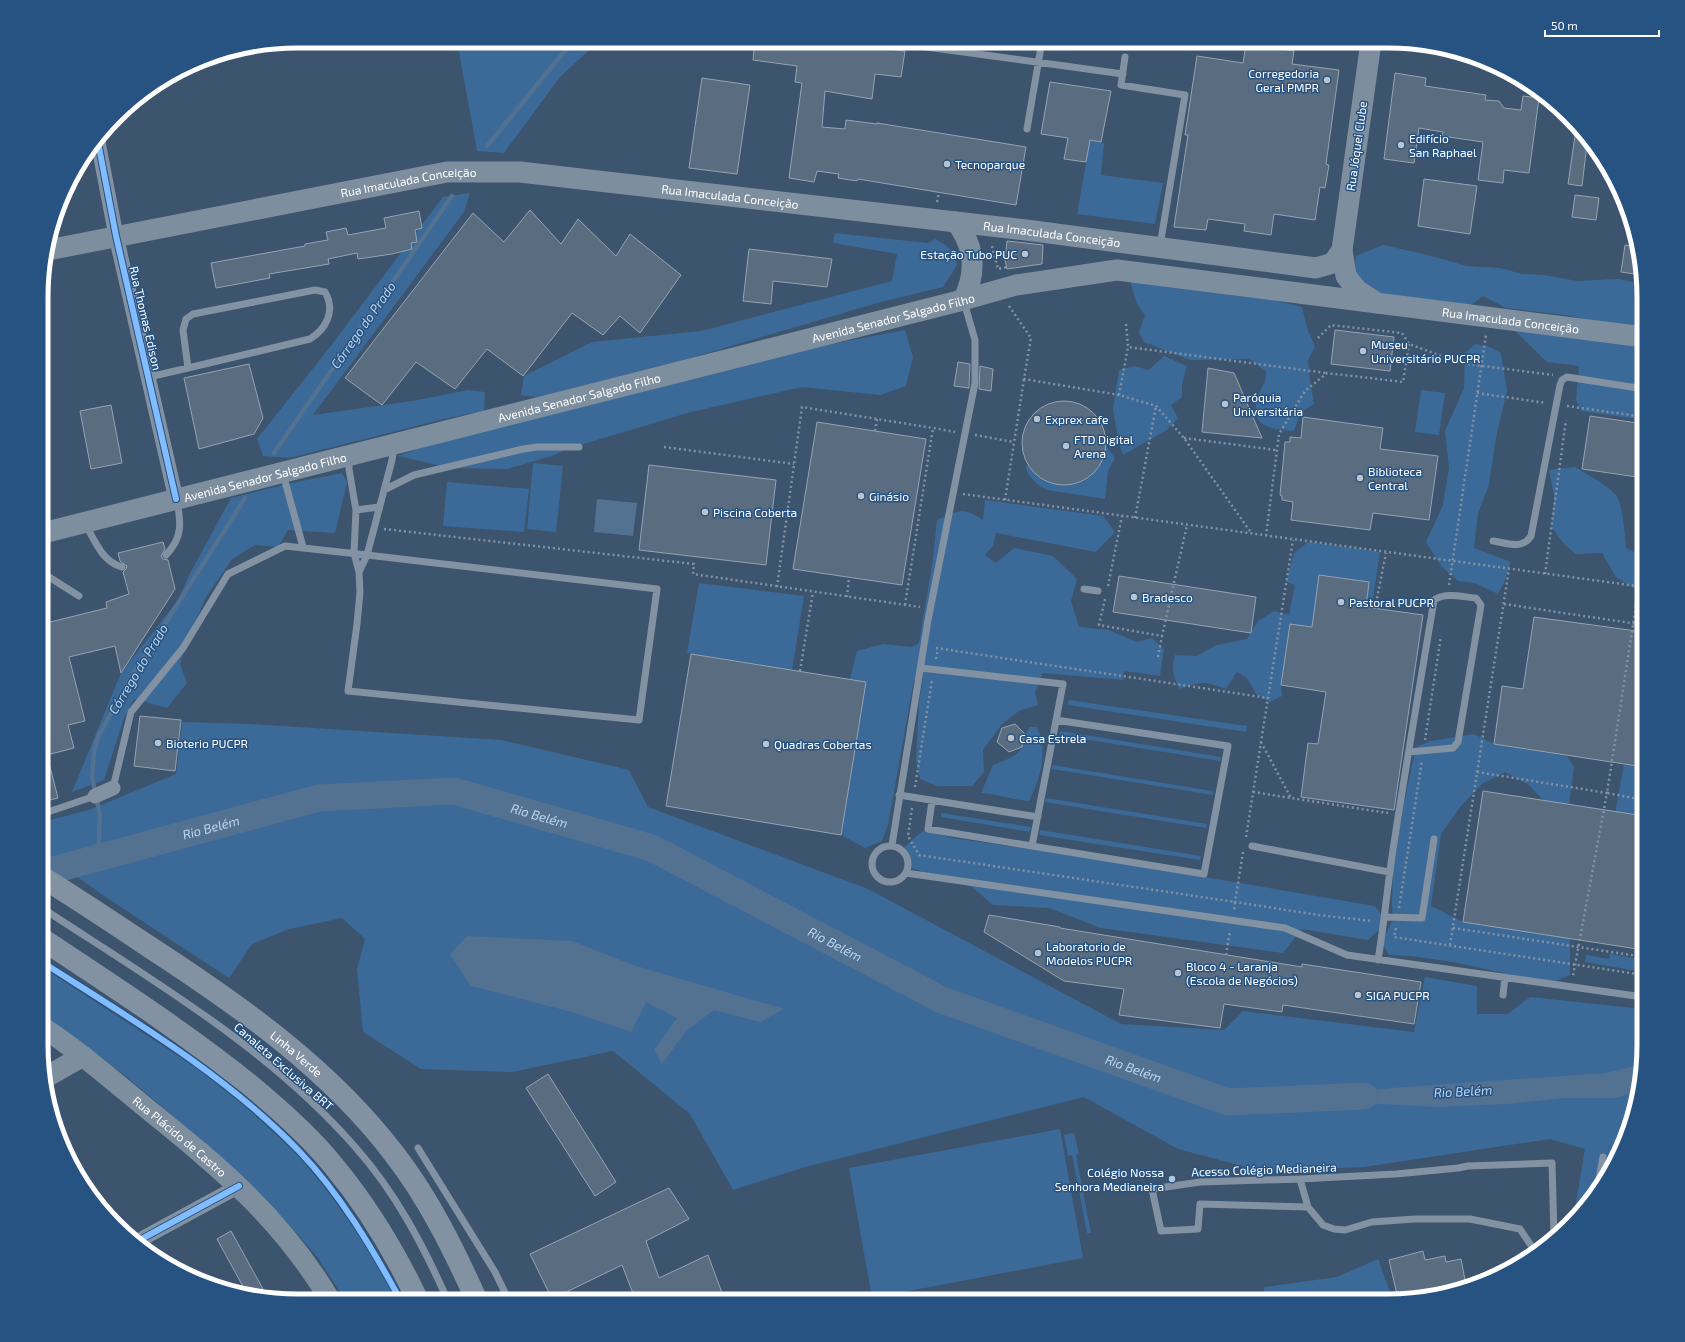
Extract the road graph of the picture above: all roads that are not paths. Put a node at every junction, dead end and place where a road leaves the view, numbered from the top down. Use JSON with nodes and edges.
{"nodes":[{"id":1,"x":934,"y":48,"type":"edge"},
{"id":2,"x":1041,"y":48,"type":"edge"},
{"id":3,"x":1370,"y":48,"type":"edge"},
{"id":4,"x":1125,"y":57,"type":"dead end"},
{"id":5,"x":1038,"y":62,"type":"junction"},
{"id":6,"x":1123,"y":74,"type":"junction"},
{"id":7,"x":1027,"y":129,"type":"dead end"},
{"id":8,"x":99,"y":146,"type":"edge"},
{"id":9,"x":956,"y":222,"type":"junction"},
{"id":10,"x":116,"y":236,"type":"junction"},
{"id":11,"x":1160,"y":247,"type":"junction"},
{"id":12,"x":53,"y":249,"type":"edge"},
{"id":13,"x":1342,"y":250,"type":"junction"},
{"id":14,"x":1117,"y":270,"type":"joint"},
{"id":15,"x":964,"y":300,"type":"junction"},
{"id":16,"x":1377,"y":303,"type":"junction"},
{"id":17,"x":1637,"y":335,"type":"edge"},
{"id":18,"x":188,"y":368,"type":"junction"},
{"id":19,"x":148,"y":377,"type":"junction"},
{"id":20,"x":1637,"y":388,"type":"edge"},
{"id":21,"x":394,"y":444,"type":"junction"},
{"id":22,"x":579,"y":448,"type":"dead end"},
{"id":23,"x":349,"y":455,"type":"junction"},
{"id":24,"x":283,"y":472,"type":"junction"},
{"id":25,"x":384,"y":490,"type":"junction"},
{"id":26,"x":176,"y":498,"type":"junction"},
{"id":27,"x":379,"y":507,"type":"junction"},
{"id":28,"x":356,"y":510,"type":"junction"},
{"id":29,"x":84,"y":522,"type":"junction"},
{"id":30,"x":48,"y":532,"type":"edge"},
{"id":31,"x":1493,"y":540,"type":"dead end"},
{"id":32,"x":303,"y":547,"type":"junction"},
{"id":33,"x":354,"y":553,"type":"junction"},
{"id":34,"x":367,"y":554,"type":"junction"},
{"id":35,"x":166,"y":555,"type":"dead end"},
{"id":36,"x":122,"y":567,"type":"dead end"},
{"id":37,"x":359,"y":572,"type":"junction"},
{"id":38,"x":48,"y":576,"type":"edge"},
{"id":39,"x":1084,"y":588,"type":"dead end"},
{"id":40,"x":1098,"y":591,"type":"dead end"},
{"id":41,"x":80,"y":596,"type":"dead end"},
{"id":42,"x":920,"y":668,"type":"junction"},
{"id":43,"x":1056,"y":720,"type":"junction"},
{"id":44,"x":1408,"y":752,"type":"junction"},
{"id":45,"x":114,"y":788,"type":"joint"},
{"id":46,"x":899,"y":795,"type":"junction"},
{"id":47,"x":94,"y":796,"type":"joint"},
{"id":48,"x":932,"y":801,"type":"junction"},
{"id":49,"x":48,"y":812,"type":"edge"},
{"id":50,"x":1038,"y":816,"type":"junction"},
{"id":51,"x":1434,"y":839,"type":"dead end"},
{"id":52,"x":892,"y":846,"type":"junction"},
{"id":53,"x":1032,"y":846,"type":"junction"},
{"id":54,"x":1248,"y":846,"type":"road end"},
{"id":55,"x":1389,"y":872,"type":"junction"},
{"id":56,"x":906,"y":873,"type":"junction"},
{"id":57,"x":48,"y":881,"type":"edge"},
{"id":58,"x":48,"y":912,"type":"edge"},
{"id":59,"x":1384,"y":920,"type":"junction"},
{"id":60,"x":48,"y":943,"type":"edge"},
{"id":61,"x":1378,"y":960,"type":"junction"},
{"id":62,"x":1505,"y":977,"type":"junction"},
{"id":63,"x":1503,"y":995,"type":"dead end"},
{"id":64,"x":1637,"y":996,"type":"edge"},
{"id":65,"x":48,"y":1031,"type":"edge"},
{"id":66,"x":83,"y":1056,"type":"junction"},
{"id":67,"x":50,"y":1075,"type":"edge"},
{"id":68,"x":418,"y":1148,"type":"dead end"},
{"id":69,"x":1604,"y":1157,"type":"dead end"},
{"id":70,"x":1600,"y":1175,"type":"edge"},
{"id":71,"x":1300,"y":1179,"type":"junction"},
{"id":72,"x":239,"y":1186,"type":"junction"},
{"id":73,"x":1308,"y":1207,"type":"junction"},
{"id":74,"x":1554,"y":1230,"type":"edge"},
{"id":75,"x":141,"y":1239,"type":"edge"},
{"id":76,"x":1533,"y":1248,"type":"edge"},
{"id":77,"x":326,"y":1294,"type":"edge"},
{"id":78,"x":415,"y":1294,"type":"edge"},
{"id":79,"x":445,"y":1294,"type":"edge"},
{"id":80,"x":474,"y":1294,"type":"edge"},
{"id":81,"x":506,"y":1294,"type":"edge"}],
"edges":[{"from":1,"to":5,"type":"lane"},
{"from":2,"to":5,"type":"lane"},
{"from":3,"to":13,"type":"main road","name":"Rua Jóquei Clube"},
{"from":4,"to":6,"type":"lane"},
{"from":5,"to":6,"type":"lane"},
{"from":5,"to":7,"type":"lane"},
{"from":6,"to":11,"type":"lane"},
{"from":8,"to":10,"type":"street","name":"Rua Thomas Edison"},
{"from":9,"to":10,"type":"main road","name":"Rua Imaculada Conceição"},
{"from":9,"to":11,"type":"main road","name":"Rua Imaculada Conceição"},
{"from":9,"to":15,"type":"main road"},
{"from":10,"to":12,"type":"main road","name":"Rua Imaculada Conceição"},
{"from":10,"to":19,"type":"street","name":"Rua Thomas Edison"},
{"from":11,"to":13,"type":"main road","name":"Rua Imaculada Conceição"},
{"from":13,"to":16,"type":"main road","name":"Rua Imaculada Conceição"},
{"from":14,"to":15,"type":"main road","name":"Avenida Senador Salgado Filho"},
{"from":14,"to":16,"type":"main road","name":"Rua Imaculada Conceição"},
{"from":15,"to":21,"type":"main road","name":"Avenida Senador Salgado Filho"},
{"from":15,"to":42,"type":"lane"},
{"from":16,"to":17,"type":"main road","name":"Rua Imaculada Conceição"},
{"from":18,"to":18,"type":"lane"},
{"from":18,"to":19,"type":"lane"},
{"from":19,"to":26,"type":"street","name":"Rua Thomas Edison"},
{"from":20,"to":31,"type":"lane"},
{"from":21,"to":23,"type":"main road","name":"Avenida Senador Salgado Filho"},
{"from":21,"to":25,"type":"lane"},
{"from":22,"to":25,"type":"lane"},
{"from":23,"to":24,"type":"main road","name":"Avenida Senador Salgado Filho"},
{"from":23,"to":28,"type":"lane"},
{"from":24,"to":26,"type":"main road","name":"Avenida Senador Salgado Filho"},
{"from":24,"to":32,"type":"lane"},
{"from":25,"to":27,"type":"lane"},
{"from":26,"to":29,"type":"main road","name":"Avenida Senador Salgado Filho"},
{"from":26,"to":35,"type":"lane"},
{"from":27,"to":28,"type":"lane"},
{"from":27,"to":34,"type":"lane"},
{"from":28,"to":33,"type":"lane"},
{"from":29,"to":30,"type":"main road","name":"Avenida Senador Salgado Filho"},
{"from":29,"to":36,"type":"lane"},
{"from":32,"to":33,"type":"lane"},
{"from":32,"to":45,"type":"lane"},
{"from":33,"to":34,"type":"lane"},
{"from":33,"to":37,"type":"lane"},
{"from":34,"to":37,"type":"lane"},
{"from":34,"to":37,"type":"lane"},
{"from":38,"to":41,"type":"lane"},
{"from":39,"to":40,"type":"lane"},
{"from":42,"to":43,"type":"lane"},
{"from":42,"to":46,"type":"lane"},
{"from":43,"to":50,"type":"lane"},
{"from":43,"to":53,"type":"lane"},
{"from":44,"to":44,"type":"lane"},
{"from":44,"to":55,"type":"lane"},
{"from":45,"to":47,"type":"street"},
{"from":46,"to":48,"type":"lane"},
{"from":46,"to":52,"type":"lane"},
{"from":47,"to":49,"type":"lane"},
{"from":48,"to":50,"type":"lane"},
{"from":48,"to":53,"type":"lane"},
{"from":50,"to":53,"type":"lane"},
{"from":51,"to":59,"type":"lane"},
{"from":52,"to":56,"type":"lane"},
{"from":52,"to":56,"type":"lane"},
{"from":54,"to":55,"type":"lane"},
{"from":55,"to":59,"type":"lane"},
{"from":56,"to":61,"type":"lane"},
{"from":57,"to":80,"type":"highway","name":"Linha Verde"},
{"from":58,"to":79,"type":"lane","name":"Canaleta Exclusiva BRT"},
{"from":59,"to":61,"type":"lane"},
{"from":60,"to":78,"type":"highway"},
{"from":61,"to":62,"type":"lane"},
{"from":62,"to":63,"type":"lane"},
{"from":62,"to":64,"type":"lane"},
{"from":65,"to":66,"type":"main road","name":"Rua Plácido de Castro"},
{"from":66,"to":67,"type":"main road"},
{"from":66,"to":72,"type":"main road","name":"Rua Plácido de Castro"},
{"from":68,"to":81,"type":"lane"},
{"from":69,"to":70,"type":"lane"},
{"from":71,"to":73,"type":"lane"},
{"from":71,"to":73,"type":"lane","name":"Acesso Colégio Medianeira"},
{"from":71,"to":74,"type":"lane","name":"Acesso Colégio Medianeira"},
{"from":72,"to":75,"type":"street"},
{"from":72,"to":77,"type":"main road","name":"Rua Plácido de Castro"},
{"from":73,"to":76,"type":"lane"}]}
